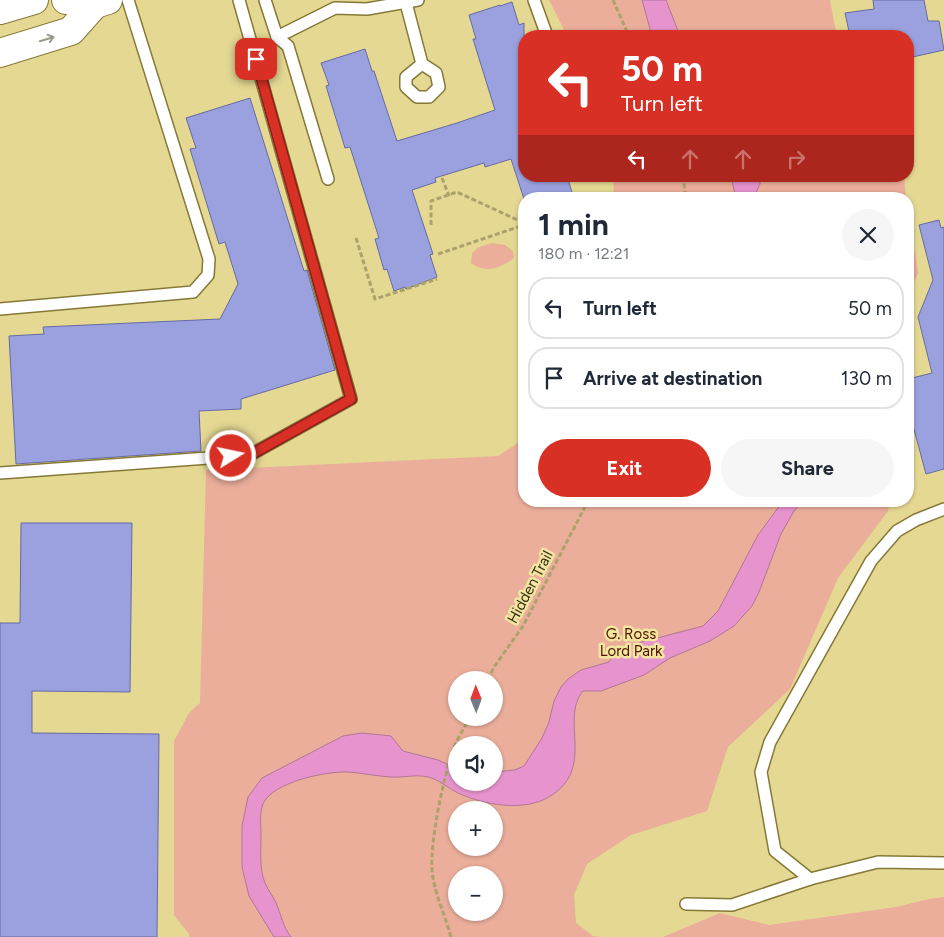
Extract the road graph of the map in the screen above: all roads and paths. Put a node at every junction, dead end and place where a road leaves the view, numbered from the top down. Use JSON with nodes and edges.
{"nodes":[{"id":1,"x":34,"y":0,"type":"edge"},
{"id":2,"x":66,"y":0,"type":"edge"},
{"id":3,"x":128,"y":0,"type":"edge"},
{"id":4,"x":239,"y":0,"type":"edge"},
{"id":5,"x":265,"y":0,"type":"edge"},
{"id":6,"x":418,"y":0,"type":"edge"},
{"id":7,"x":534,"y":0,"type":"edge"},
{"id":8,"x":613,"y":0,"type":"edge"},
{"id":9,"x":101,"y":2,"type":"edge"},
{"id":10,"x":406,"y":3,"type":"junction"},
{"id":11,"x":0,"y":10,"type":"edge"},
{"id":12,"x":545,"y":30,"type":"edge"},
{"id":13,"x":626,"y":30,"type":"edge"},
{"id":14,"x":277,"y":37,"type":"junction"},
{"id":15,"x":0,"y":53,"type":"edge"},
{"id":16,"x":422,"y":64,"type":"dead end"},
{"id":17,"x":442,"y":178,"type":"dead end"},
{"id":18,"x":328,"y":179,"type":"dead end"},
{"id":19,"x":448,"y":196,"type":"junction"},
{"id":20,"x":518,"y":221,"type":"edge"},
{"id":21,"x":431,"y":225,"type":"dead end"},
{"id":22,"x":518,"y":226,"type":"edge"},
{"id":23,"x":356,"y":238,"type":"dead end"},
{"id":24,"x":438,"y":254,"type":"dead end"},
{"id":25,"x":437,"y":279,"type":"dead end"},
{"id":26,"x":0,"y":308,"type":"edge"},
{"id":27,"x":0,"y":473,"type":"edge"},
{"id":28,"x":585,"y":507,"type":"edge"},
{"id":29,"x":944,"y":509,"type":"edge"},
{"id":30,"x":492,"y":671,"type":"edge"},
{"id":31,"x":448,"y":770,"type":"edge"},
{"id":32,"x":944,"y":863,"type":"edge"},
{"id":33,"x":810,"y":879,"type":"junction"},
{"id":34,"x":686,"y":904,"type":"dead end"},
{"id":35,"x":451,"y":937,"type":"edge"}],
"edges":[{"from":1,"to":11,"type":"main road"},
{"from":2,"to":9,"type":"main road"},
{"from":3,"to":26,"type":"lane"},
{"from":4,"to":27,"type":"lane"},
{"from":5,"to":14,"type":"lane"},
{"from":6,"to":10,"type":"lane"},
{"from":7,"to":12,"type":"lane"},
{"from":8,"to":13,"type":"path"},
{"from":15,"to":9,"type":"main road","one_way":true},
{"from":10,"to":14,"type":"lane"},
{"from":10,"to":16,"type":"lane"},
{"from":14,"to":18,"type":"lane"},
{"from":17,"to":19,"type":"path"},
{"from":19,"to":20,"type":"path"},
{"from":19,"to":21,"type":"path"},
{"from":22,"to":24,"type":"path"},
{"from":23,"to":25,"type":"path"},
{"from":28,"to":30,"type":"path","name":"Hidden Trail"},
{"from":29,"to":33,"type":"lane"},
{"from":31,"to":35,"type":"path"},
{"from":32,"to":33,"type":"lane"},
{"from":33,"to":34,"type":"lane"}]}
